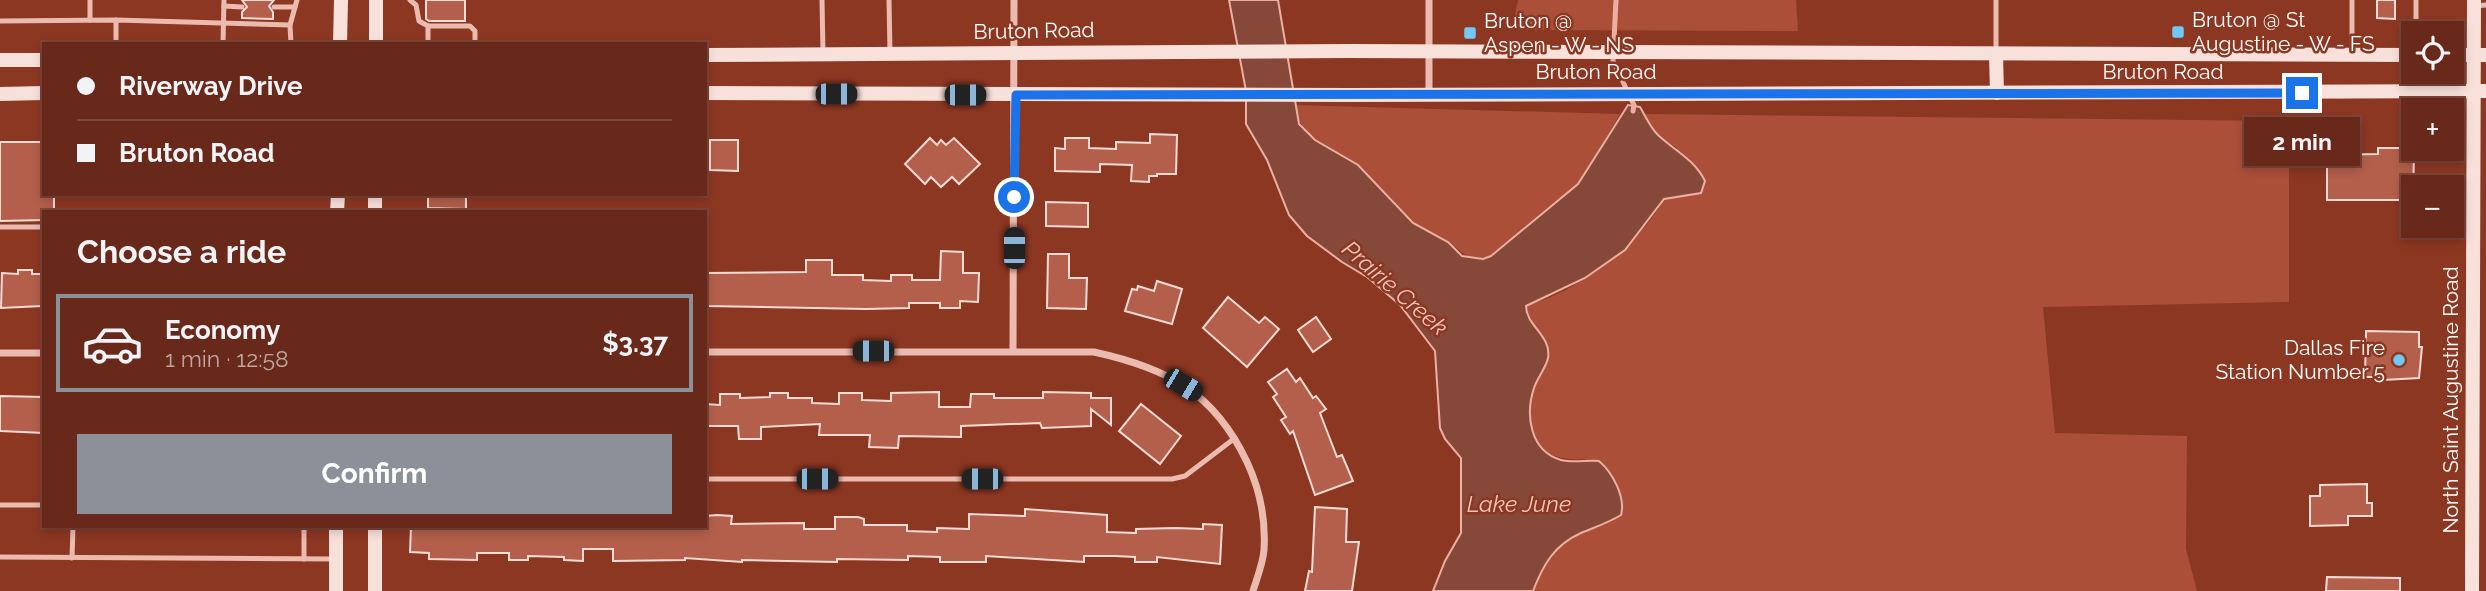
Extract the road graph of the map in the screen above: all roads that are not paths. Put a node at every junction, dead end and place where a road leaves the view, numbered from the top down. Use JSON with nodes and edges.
{"nodes":[{"id":1,"x":90,"y":0,"type":"edge"},
{"id":2,"x":341,"y":0,"type":"edge"},
{"id":3,"x":376,"y":0,"type":"edge"},
{"id":4,"x":410,"y":0,"type":"edge"},
{"id":5,"x":822,"y":0,"type":"edge"},
{"id":6,"x":889,"y":0,"type":"edge"},
{"id":7,"x":1014,"y":0,"type":"edge"},
{"id":8,"x":1429,"y":0,"type":"edge"},
{"id":9,"x":1996,"y":0,"type":"edge"},
{"id":10,"x":2352,"y":0,"type":"edge"},
{"id":11,"x":2416,"y":0,"type":"edge"},
{"id":12,"x":224,"y":3,"type":"edge"},
{"id":13,"x":296,"y":3,"type":"edge"},
{"id":14,"x":2478,"y":4,"type":"edge"},
{"id":15,"x":242,"y":7,"type":"dead end"},
{"id":16,"x":274,"y":7,"type":"dead end"},
{"id":17,"x":90,"y":20,"type":"junction"},
{"id":18,"x":116,"y":20,"type":"junction"},
{"id":19,"x":0,"y":21,"type":"edge"},
{"id":20,"x":2416,"y":21,"type":"edge"},
{"id":21,"x":223,"y":24,"type":"junction"},
{"id":22,"x":290,"y":25,"type":"junction"},
{"id":23,"x":428,"y":26,"type":"junction"},
{"id":24,"x":116,"y":42,"type":"edge"},
{"id":25,"x":223,"y":42,"type":"edge"},
{"id":26,"x":291,"y":42,"type":"edge"},
{"id":27,"x":340,"y":42,"type":"edge"},
{"id":28,"x":376,"y":42,"type":"edge"},
{"id":29,"x":428,"y":42,"type":"edge"},
{"id":30,"x":475,"y":42,"type":"edge"},
{"id":31,"x":890,"y":52,"type":"junction"},
{"id":32,"x":1430,"y":52,"type":"junction"},
{"id":33,"x":823,"y":53,"type":"junction"},
{"id":34,"x":1015,"y":53,"type":"junction"},
{"id":35,"x":1996,"y":54,"type":"junction"},
{"id":36,"x":707,"y":55,"type":"edge"},
{"id":37,"x":2352,"y":55,"type":"junction"},
{"id":38,"x":2401,"y":55,"type":"edge"},
{"id":39,"x":2480,"y":55,"type":"edge"},
{"id":40,"x":0,"y":60,"type":"edge"},
{"id":41,"x":42,"y":60,"type":"edge"},
{"id":42,"x":2480,"y":91,"type":"edge"},
{"id":43,"x":42,"y":93,"type":"edge"},
{"id":44,"x":707,"y":93,"type":"edge"},
{"id":45,"x":1997,"y":93,"type":"junction"},
{"id":46,"x":0,"y":94,"type":"edge"},
{"id":47,"x":1429,"y":94,"type":"junction"},
{"id":48,"x":1016,"y":95,"type":"junction"},
{"id":49,"x":0,"y":227,"type":"edge"},
{"id":50,"x":42,"y":227,"type":"edge"},
{"id":51,"x":1013,"y":350,"type":"junction"},
{"id":52,"x":707,"y":352,"type":"edge"},
{"id":53,"x":0,"y":353,"type":"edge"},
{"id":54,"x":42,"y":353,"type":"edge"},
{"id":55,"x":1235,"y":438,"type":"junction"},
{"id":56,"x":707,"y":479,"type":"edge"},
{"id":57,"x":0,"y":505,"type":"edge"},
{"id":58,"x":42,"y":506,"type":"edge"},
{"id":59,"x":73,"y":528,"type":"edge"},
{"id":60,"x":304,"y":528,"type":"edge"},
{"id":61,"x":336,"y":528,"type":"edge"},
{"id":62,"x":375,"y":528,"type":"edge"},
{"id":63,"x":0,"y":558,"type":"edge"},
{"id":64,"x":72,"y":558,"type":"junction"},
{"id":65,"x":304,"y":559,"type":"junction"},
{"id":66,"x":336,"y":559,"type":"junction"},
{"id":67,"x":337,"y":591,"type":"edge"},
{"id":68,"x":375,"y":591,"type":"edge"},
{"id":69,"x":1253,"y":591,"type":"edge"},
{"id":70,"x":2472,"y":591,"type":"edge"}],
"edges":[{"from":1,"to":17,"type":"lane"},
{"from":2,"to":27,"type":"main road"},
{"from":3,"to":28,"type":"main road"},
{"from":4,"to":23,"type":"lane"},
{"from":5,"to":33,"type":"lane"},
{"from":6,"to":31,"type":"lane"},
{"from":7,"to":34,"type":"street"},
{"from":8,"to":32,"type":"street"},
{"from":9,"to":35,"type":"lane"},
{"from":10,"to":37,"type":"lane"},
{"from":11,"to":20,"type":"lane"},
{"from":12,"to":15,"type":"lane"},
{"from":12,"to":21,"type":"lane"},
{"from":13,"to":16,"type":"lane"},
{"from":13,"to":22,"type":"lane"},
{"from":14,"to":39,"type":"main road","name":"North Saint Augustine Road"},
{"from":17,"to":18,"type":"lane"},
{"from":17,"to":19,"type":"lane"},
{"from":18,"to":21,"type":"lane"},
{"from":18,"to":24,"type":"lane"},
{"from":21,"to":22,"type":"lane"},
{"from":21,"to":25,"type":"lane"},
{"from":22,"to":26,"type":"lane"},
{"from":23,"to":29,"type":"lane"},
{"from":23,"to":30,"type":"lane"},
{"from":31,"to":33,"type":"main road","name":"Bruton Road"},
{"from":31,"to":34,"type":"main road","name":"Bruton Road"},
{"from":32,"to":34,"type":"main road","name":"Bruton Road"},
{"from":32,"to":35,"type":"main road","name":"Bruton Road"},
{"from":32,"to":47,"type":"street"},
{"from":33,"to":36,"type":"main road","name":"Bruton Road"},
{"from":34,"to":48,"type":"street"},
{"from":35,"to":37,"type":"main road","name":"Bruton Road"},
{"from":35,"to":45,"type":"main road"},
{"from":37,"to":38,"type":"main road","name":"Bruton Road"},
{"from":39,"to":42,"type":"main road","name":"North Saint Augustine Road"},
{"from":40,"to":41,"type":"main road"},
{"from":42,"to":45,"type":"main road","name":"Bruton Road"},
{"from":42,"to":70,"type":"main road","name":"North Saint Augustine Road"},
{"from":43,"to":46,"type":"main road"},
{"from":44,"to":48,"type":"main road","name":"Bruton Road"},
{"from":45,"to":47,"type":"main road","name":"Bruton Road"},
{"from":47,"to":48,"type":"main road","name":"Bruton Road"},
{"from":48,"to":51,"type":"street"},
{"from":49,"to":50,"type":"lane"},
{"from":51,"to":52,"type":"street"},
{"from":51,"to":55,"type":"street"},
{"from":53,"to":54,"type":"street"},
{"from":55,"to":56,"type":"lane"},
{"from":55,"to":69,"type":"street"},
{"from":57,"to":58,"type":"lane"},
{"from":59,"to":64,"type":"lane"},
{"from":60,"to":65,"type":"lane"},
{"from":61,"to":66,"type":"main road"},
{"from":62,"to":68,"type":"main road"},
{"from":63,"to":64,"type":"lane"},
{"from":64,"to":65,"type":"lane"},
{"from":65,"to":66,"type":"lane"},
{"from":66,"to":67,"type":"main road"}]}
